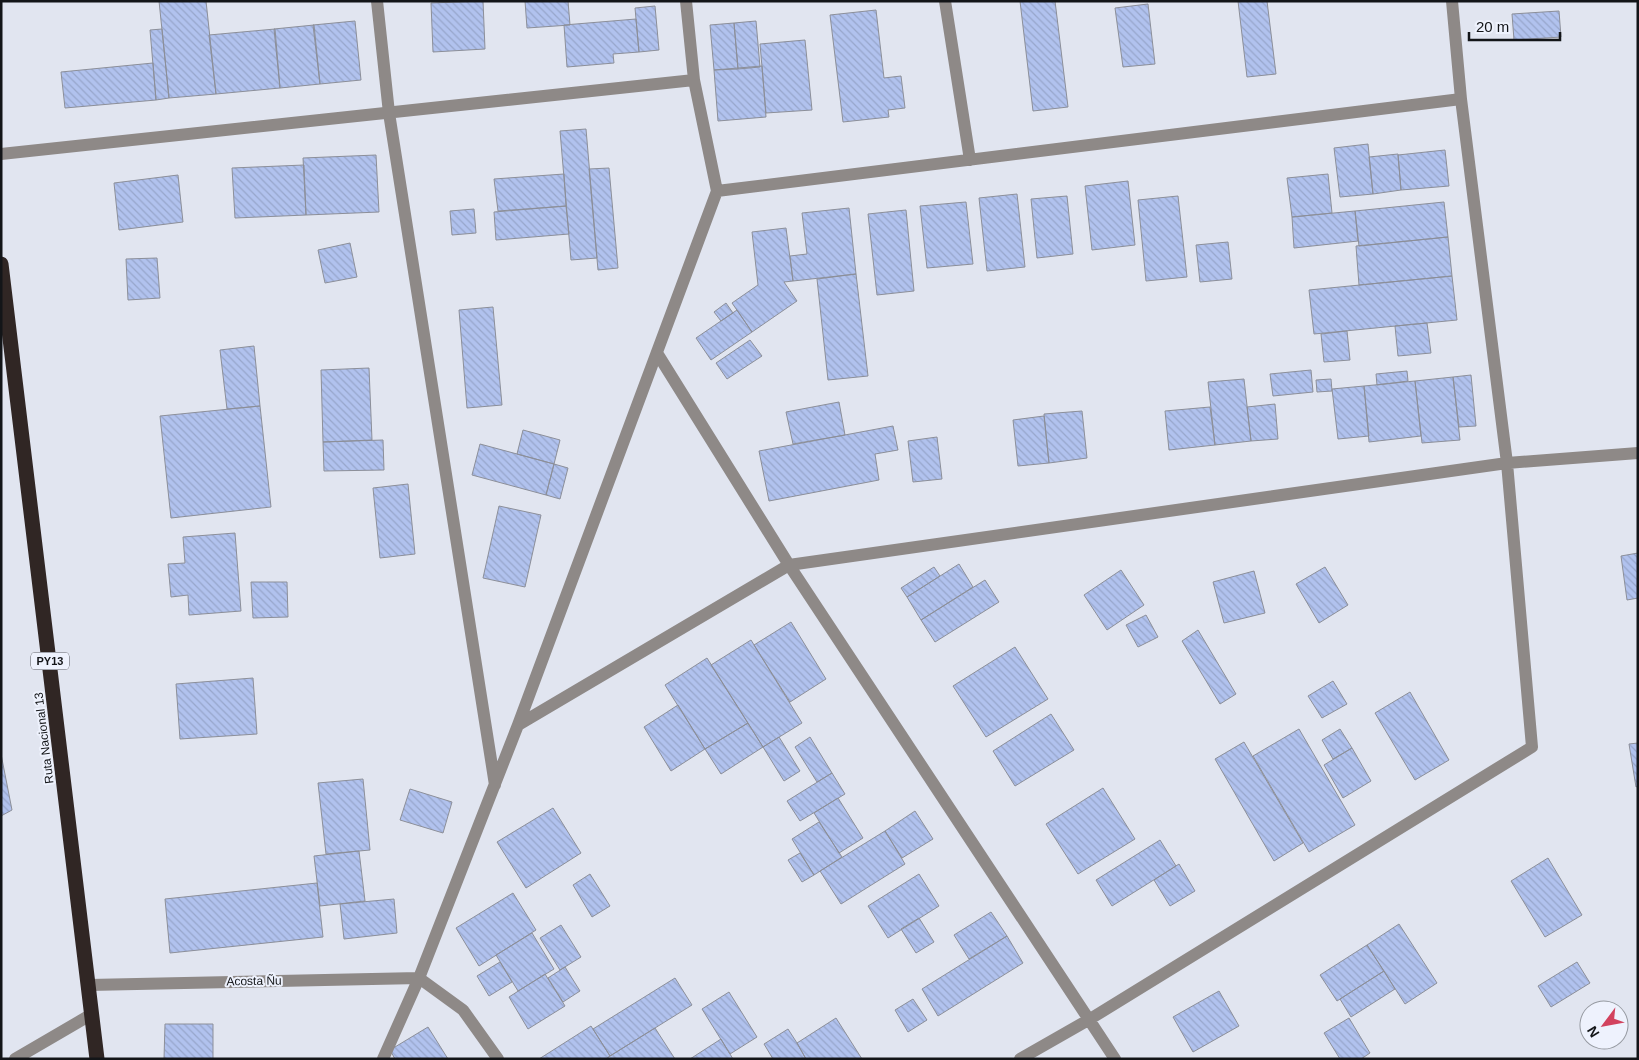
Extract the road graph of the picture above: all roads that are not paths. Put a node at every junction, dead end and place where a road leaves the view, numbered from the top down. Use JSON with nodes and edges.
{"nodes":[{"id":1,"x":377,"y":1,"type":"edge"},
{"id":2,"x":686,"y":1,"type":"edge"},
{"id":3,"x":945,"y":1,"type":"edge"},
{"id":4,"x":1452,"y":1,"type":"edge"},
{"id":5,"x":694,"y":80,"type":"junction"},
{"id":6,"x":1460,"y":99,"type":"junction"},
{"id":7,"x":389,"y":113,"type":"junction"},
{"id":8,"x":1,"y":154,"type":"edge"},
{"id":9,"x":970,"y":160,"type":"junction"},
{"id":10,"x":717,"y":192,"type":"junction"},
{"id":11,"x":1,"y":264,"type":"edge"},
{"id":12,"x":657,"y":353,"type":"junction"},
{"id":13,"x":1638,"y":453,"type":"edge"},
{"id":14,"x":1507,"y":463,"type":"junction"},
{"id":15,"x":789,"y":565,"type":"junction"},
{"id":16,"x":518,"y":725,"type":"junction"},
{"id":17,"x":495,"y":785,"type":"junction"},
{"id":18,"x":419,"y":978,"type":"junction"},
{"id":19,"x":89,"y":985,"type":"junction"},
{"id":20,"x":92,"y":1014,"type":"junction"},
{"id":21,"x":1090,"y":1019,"type":"junction"},
{"id":22,"x":15,"y":1059,"type":"edge"},
{"id":23,"x":97,"y":1059,"type":"edge"},
{"id":24,"x":383,"y":1059,"type":"edge"},
{"id":25,"x":498,"y":1059,"type":"edge"},
{"id":26,"x":1020,"y":1059,"type":"edge"},
{"id":27,"x":1116,"y":1059,"type":"edge"}],
"edges":[{"from":1,"to":7,"type":"street"},
{"from":2,"to":5,"type":"street"},
{"from":3,"to":9,"type":"street"},
{"from":4,"to":6,"type":"street"},
{"from":5,"to":7,"type":"street"},
{"from":5,"to":10,"type":"street"},
{"from":6,"to":9,"type":"street"},
{"from":6,"to":14,"type":"street"},
{"from":7,"to":8,"type":"street"},
{"from":7,"to":17,"type":"street"},
{"from":9,"to":10,"type":"street"},
{"from":10,"to":12,"type":"street"},
{"from":11,"to":19,"type":"highway","name":"Ruta Nacional 13","number":"PY13"},
{"from":12,"to":15,"type":"street"},
{"from":12,"to":16,"type":"street"},
{"from":13,"to":14,"type":"street"},
{"from":14,"to":15,"type":"street"},
{"from":14,"to":21,"type":"street"},
{"from":15,"to":16,"type":"street"},
{"from":15,"to":21,"type":"street"},
{"from":16,"to":17,"type":"street"},
{"from":17,"to":18,"type":"street"},
{"from":18,"to":19,"type":"street","name":"Acosta Ñu"},
{"from":18,"to":24,"type":"street"},
{"from":18,"to":25,"type":"street"},
{"from":19,"to":20,"type":"highway","name":"Ruta Nacional 13","number":"PY13"},
{"from":20,"to":22,"type":"street"},
{"from":20,"to":23,"type":"highway","name":"Ruta Nacional 13","number":"PY13"},
{"from":21,"to":26,"type":"street"},
{"from":21,"to":27,"type":"street"}]}
